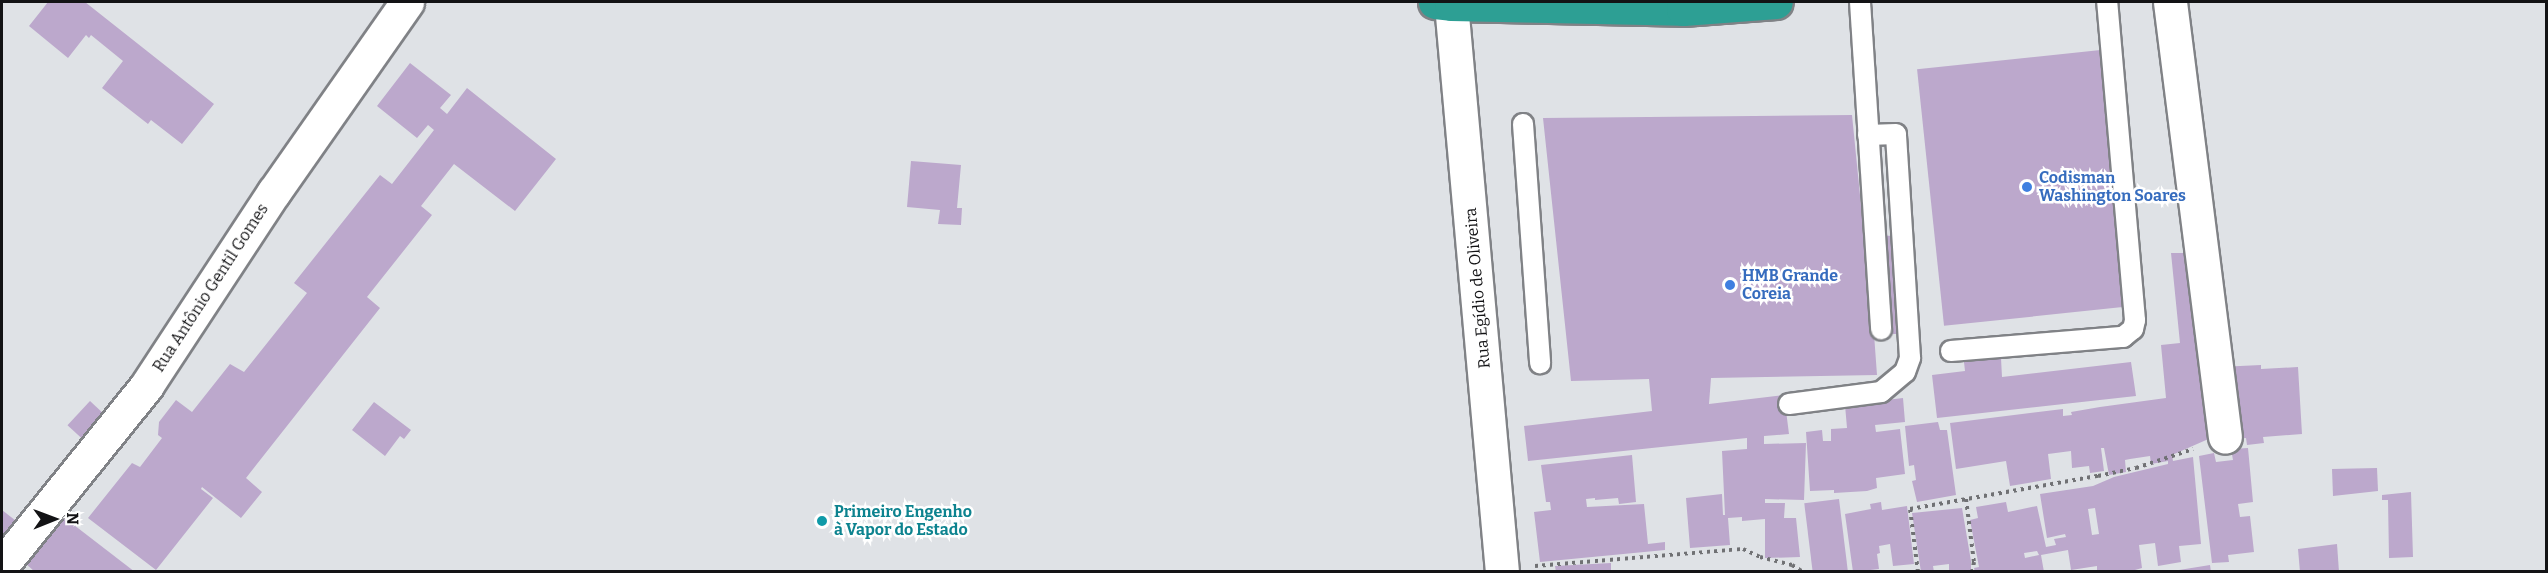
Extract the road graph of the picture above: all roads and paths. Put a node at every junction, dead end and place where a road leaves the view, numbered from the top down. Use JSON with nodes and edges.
{"nodes":[{"id":1,"x":407,"y":2,"type":"edge"},
{"id":2,"x":1776,"y":2,"type":"edge"},
{"id":3,"x":1860,"y":2,"type":"edge"},
{"id":4,"x":2107,"y":2,"type":"edge"},
{"id":5,"x":2170,"y":2,"type":"edge"},
{"id":6,"x":1443,"y":3,"type":"edge"},
{"id":7,"x":1523,"y":124,"type":"dead end"},
{"id":8,"x":1868,"y":135,"type":"junction"},
{"id":9,"x":1881,"y":329,"type":"dead end"},
{"id":10,"x":1951,"y":351,"type":"dead end"},
{"id":11,"x":1540,"y":363,"type":"dead end"},
{"id":12,"x":1789,"y":404,"type":"dead end"},
{"id":13,"x":2225,"y":437,"type":"joint"},
{"id":14,"x":1966,"y":499,"type":"junction"},
{"id":15,"x":2,"y":565,"type":"edge"},
{"id":16,"x":1502,"y":570,"type":"edge"},
{"id":17,"x":1916,"y":571,"type":"edge"},
{"id":18,"x":1803,"y":572,"type":"edge"},
{"id":19,"x":1972,"y":572,"type":"edge"}],
"edges":[{"from":1,"to":15,"type":"street","name":"Rua Antônio Gentil Gomes"},
{"from":2,"to":6,"type":"highway"},
{"from":3,"to":8,"type":"lane"},
{"from":4,"to":10,"type":"lane"},
{"from":5,"to":13,"type":"street"},
{"from":6,"to":16,"type":"street","name":"Rua Egídio de Oliveira"},
{"from":7,"to":11,"type":"lane"},
{"from":8,"to":9,"type":"lane"},
{"from":8,"to":12,"type":"lane"},
{"from":13,"to":14,"type":"path"},
{"from":14,"to":17,"type":"path"},
{"from":14,"to":19,"type":"path"},
{"from":16,"to":18,"type":"path"}]}
